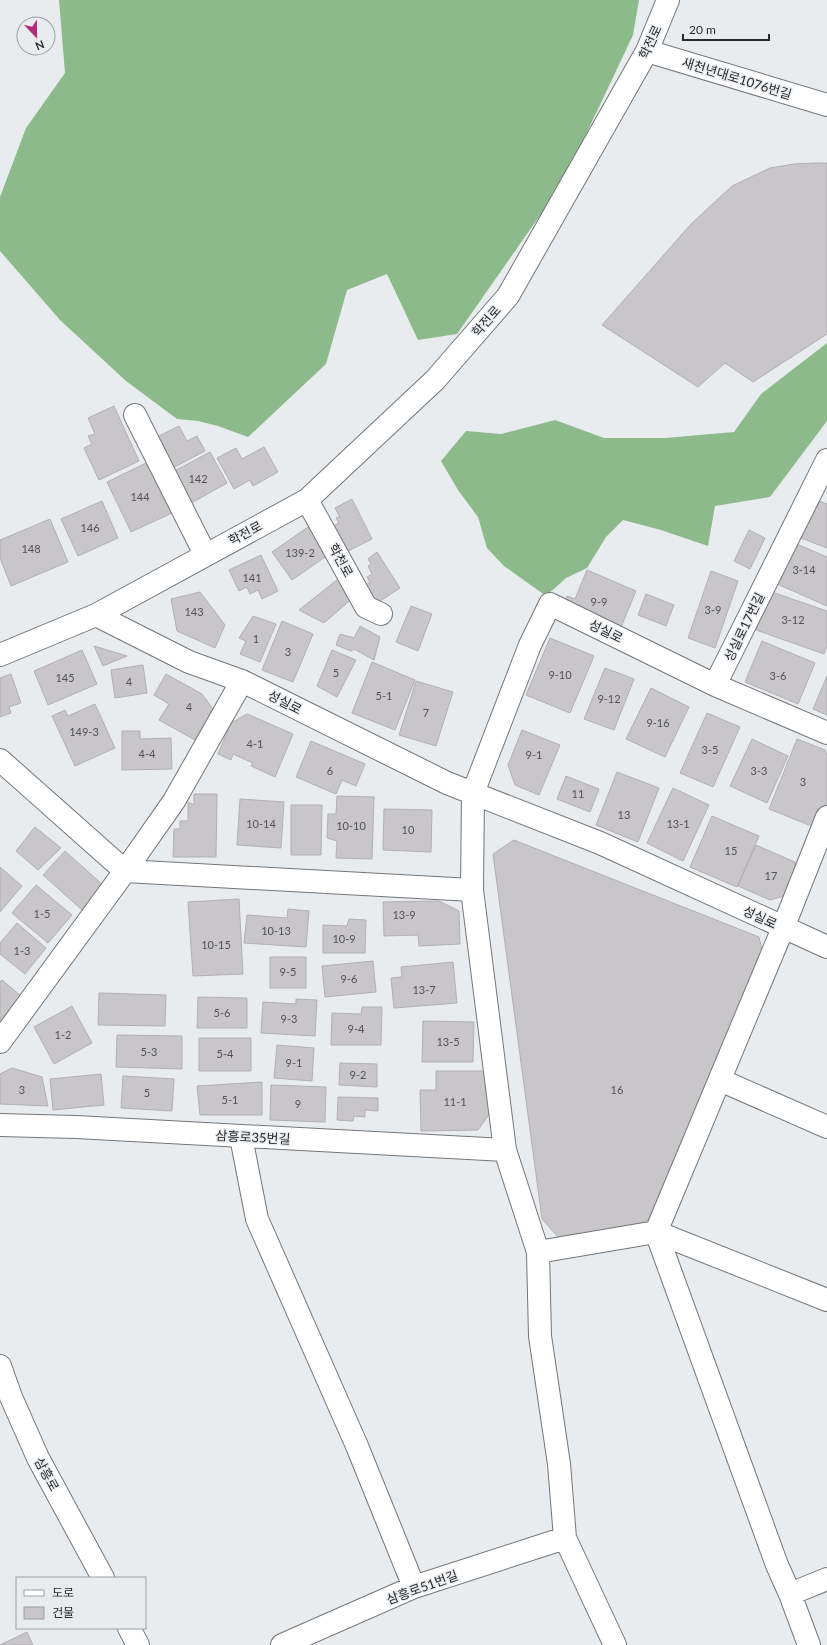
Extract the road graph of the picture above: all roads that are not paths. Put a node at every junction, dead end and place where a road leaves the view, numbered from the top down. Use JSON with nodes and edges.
{"nodes":[{"id":1,"x":668,"y":0,"type":"edge"},
{"id":2,"x":647,"y":51,"type":"junction"},
{"id":3,"x":827,"y":105,"type":"edge"},
{"id":4,"x":135,"y":415,"type":"dead end"},
{"id":5,"x":827,"y":460,"type":"edge"},
{"id":6,"x":307,"y":500,"type":"junction"},
{"id":7,"x":205,"y":554,"type":"junction"},
{"id":8,"x":381,"y":614,"type":"dead end"},
{"id":9,"x":96,"y":615,"type":"junction"},
{"id":10,"x":0,"y":655,"type":"edge"},
{"id":11,"x":242,"y":681,"type":"junction"},
{"id":12,"x":715,"y":685,"type":"junction"},
{"id":13,"x":827,"y":733,"type":"edge"},
{"id":14,"x":0,"y":760,"type":"edge"},
{"id":15,"x":473,"y":793,"type":"junction"},
{"id":16,"x":827,"y":817,"type":"edge"},
{"id":17,"x":126,"y":871,"type":"junction"},
{"id":18,"x":472,"y":890,"type":"junction"},
{"id":19,"x":783,"y":928,"type":"junction"},
{"id":20,"x":827,"y":947,"type":"edge"},
{"id":21,"x":0,"y":1042,"type":"edge"},
{"id":22,"x":720,"y":1080,"type":"junction"},
{"id":23,"x":0,"y":1125,"type":"edge"},
{"id":24,"x":827,"y":1127,"type":"edge"},
{"id":25,"x":241,"y":1137,"type":"junction"},
{"id":26,"x":505,"y":1150,"type":"junction"},
{"id":27,"x":656,"y":1232,"type":"junction"},
{"id":28,"x":538,"y":1252,"type":"junction"},
{"id":29,"x":827,"y":1300,"type":"edge"},
{"id":30,"x":0,"y":1366,"type":"edge"},
{"id":31,"x":565,"y":1538,"type":"junction"},
{"id":32,"x":102,"y":1577,"type":"edge"},
{"id":33,"x":827,"y":1579,"type":"edge"},
{"id":34,"x":414,"y":1588,"type":"junction"},
{"id":35,"x":790,"y":1594,"type":"junction"},
{"id":36,"x":130,"y":1629,"type":"edge"},
{"id":37,"x":138,"y":1645,"type":"edge"},
{"id":38,"x":282,"y":1645,"type":"edge"},
{"id":39,"x":615,"y":1645,"type":"edge"},
{"id":40,"x":809,"y":1645,"type":"edge"}],
"edges":[{"from":1,"to":2,"type":"street","name":"학전로"},
{"from":2,"to":3,"type":"street","name":"새천년대로1076번길"},
{"from":2,"to":6,"type":"street","name":"학전로"},
{"from":4,"to":7,"type":"street"},
{"from":5,"to":12,"type":"street","name":"성실로17번길"},
{"from":6,"to":7,"type":"street","name":"학전로"},
{"from":6,"to":8,"type":"street","name":"학천로"},
{"from":7,"to":9,"type":"street","name":"학전로"},
{"from":9,"to":10,"type":"street","name":"학전로"},
{"from":9,"to":11,"type":"street","name":"성실로"},
{"from":11,"to":15,"type":"street","name":"성실로"},
{"from":11,"to":17,"type":"street"},
{"from":12,"to":13,"type":"street"},
{"from":12,"to":15,"type":"street","name":"성실로"},
{"from":14,"to":17,"type":"street"},
{"from":15,"to":18,"type":"street"},
{"from":15,"to":19,"type":"street","name":"성실로"},
{"from":16,"to":19,"type":"street"},
{"from":17,"to":18,"type":"street"},
{"from":17,"to":21,"type":"street"},
{"from":18,"to":26,"type":"street"},
{"from":19,"to":20,"type":"street","name":"성실로"},
{"from":19,"to":22,"type":"street","name":"성실로"},
{"from":22,"to":24,"type":"street"},
{"from":22,"to":27,"type":"street","name":"성실로"},
{"from":23,"to":25,"type":"street","name":"삼흥로35번길"},
{"from":25,"to":26,"type":"street","name":"삼흥로35번길"},
{"from":25,"to":34,"type":"street"},
{"from":26,"to":28,"type":"street"},
{"from":27,"to":28,"type":"street"},
{"from":27,"to":29,"type":"street"},
{"from":27,"to":35,"type":"street"},
{"from":28,"to":31,"type":"street"},
{"from":30,"to":32,"type":"street","name":"삼흥로"},
{"from":31,"to":34,"type":"street","name":"삼흥로51번길"},
{"from":31,"to":39,"type":"street"},
{"from":33,"to":35,"type":"street"},
{"from":34,"to":38,"type":"street","name":"삼흥로51번길"},
{"from":35,"to":40,"type":"street"},
{"from":36,"to":37,"type":"street"}]}
